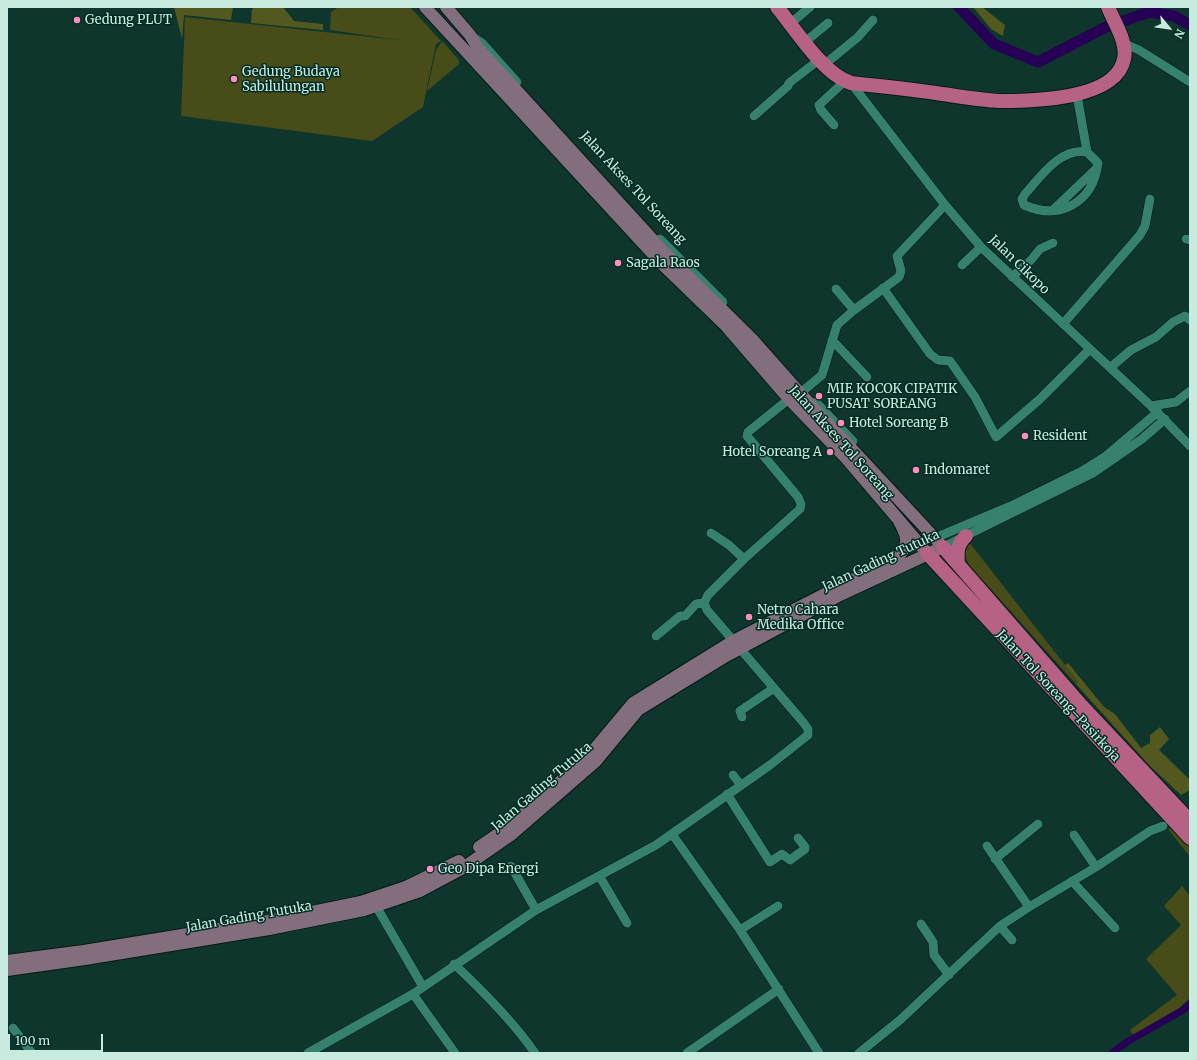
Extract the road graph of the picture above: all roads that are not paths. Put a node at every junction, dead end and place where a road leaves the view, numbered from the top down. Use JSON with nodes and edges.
{"nodes":[{"id":1,"x":425,"y":7,"type":"edge"},
{"id":2,"x":777,"y":7,"type":"edge"},
{"id":3,"x":810,"y":7,"type":"edge"},
{"id":4,"x":1108,"y":7,"type":"edge"},
{"id":5,"x":447,"y":8,"type":"edge"},
{"id":6,"x":873,"y":20,"type":"dead end"},
{"id":7,"x":791,"y":23,"type":"junction"},
{"id":8,"x":828,"y":23,"type":"dead end"},
{"id":9,"x":470,"y":35,"type":"junction"},
{"id":10,"x":1122,"y":41,"type":"junction"},
{"id":11,"x":806,"y":42,"type":"junction"},
{"id":12,"x":460,"y":45,"type":"junction"},
{"id":13,"x":822,"y":62,"type":"junction"},
{"id":14,"x":848,"y":82,"type":"junction"},
{"id":15,"x":1190,"y":82,"type":"edge"},
{"id":16,"x":1077,"y":95,"type":"junction"},
{"id":17,"x":754,"y":116,"type":"dead end"},
{"id":18,"x":834,"y":125,"type":"dead end"},
{"id":19,"x":1088,"y":152,"type":"junction"},
{"id":20,"x":1150,"y":199,"type":"dead end"},
{"id":21,"x":945,"y":205,"type":"junction"},
{"id":22,"x":617,"y":208,"type":"junction"},
{"id":23,"x":1053,"y":243,"type":"dead end"},
{"id":24,"x":981,"y":247,"type":"junction"},
{"id":25,"x":962,"y":265,"type":"dead end"},
{"id":26,"x":1012,"y":277,"type":"junction"},
{"id":27,"x":883,"y":288,"type":"junction"},
{"id":28,"x":836,"y":289,"type":"dead end"},
{"id":29,"x":854,"y":310,"type":"junction"},
{"id":30,"x":1190,"y":320,"type":"edge"},
{"id":31,"x":719,"y":323,"type":"junction"},
{"id":32,"x":1063,"y":324,"type":"junction"},
{"id":33,"x":754,"y":338,"type":"junction"},
{"id":34,"x":832,"y":340,"type":"junction"},
{"id":35,"x":1090,"y":349,"type":"junction"},
{"id":36,"x":1111,"y":367,"type":"junction"},
{"id":37,"x":867,"y":377,"type":"dead end"},
{"id":38,"x":804,"y":390,"type":"junction"},
{"id":39,"x":1190,"y":391,"type":"edge"},
{"id":40,"x":784,"y":403,"type":"junction"},
{"id":41,"x":1155,"y":409,"type":"junction"},
{"id":42,"x":1165,"y":420,"type":"junction"},
{"id":43,"x":1190,"y":446,"type":"edge"},
{"id":44,"x":898,"y":519,"type":"junction"},
{"id":45,"x":919,"y":520,"type":"junction"},
{"id":46,"x":711,"y":533,"type":"dead end"},
{"id":47,"x":966,"y":536,"type":"junction"},
{"id":48,"x":939,"y":543,"type":"junction"},
{"id":49,"x":924,"y":549,"type":"junction"},
{"id":50,"x":744,"y":559,"type":"junction"},
{"id":51,"x":958,"y":564,"type":"junction"},
{"id":52,"x":704,"y":603,"type":"junction"},
{"id":53,"x":656,"y":636,"type":"dead end"},
{"id":54,"x":736,"y":645,"type":"junction"},
{"id":55,"x":774,"y":688,"type":"junction"},
{"id":56,"x":742,"y":716,"type":"dead end"},
{"id":57,"x":733,"y":775,"type":"dead end"},
{"id":58,"x":740,"y":784,"type":"junction"},
{"id":59,"x":727,"y":794,"type":"junction"},
{"id":60,"x":1190,"y":821,"type":"edge"},
{"id":61,"x":1038,"y":824,"type":"dead end"},
{"id":62,"x":1163,"y":826,"type":"dead end"},
{"id":63,"x":672,"y":834,"type":"junction"},
{"id":64,"x":1074,"y":835,"type":"dead end"},
{"id":65,"x":798,"y":838,"type":"dead end"},
{"id":66,"x":1190,"y":838,"type":"edge"},
{"id":67,"x":987,"y":846,"type":"dead end"},
{"id":68,"x":996,"y":859,"type":"junction"},
{"id":69,"x":511,"y":866,"type":"dead end"},
{"id":70,"x":1096,"y":867,"type":"junction"},
{"id":71,"x":600,"y":877,"type":"junction"},
{"id":72,"x":1072,"y":881,"type":"junction"},
{"id":73,"x":376,"y":906,"type":"junction"},
{"id":74,"x":778,"y":906,"type":"dead end"},
{"id":75,"x":1029,"y":907,"type":"junction"},
{"id":76,"x":536,"y":910,"type":"junction"},
{"id":77,"x":627,"y":924,"type":"dead end"},
{"id":78,"x":922,"y":924,"type":"dead end"},
{"id":79,"x":1000,"y":926,"type":"junction"},
{"id":80,"x":1115,"y":928,"type":"dead end"},
{"id":81,"x":740,"y":930,"type":"junction"},
{"id":82,"x":205,"y":935,"type":"junction"},
{"id":83,"x":1012,"y":940,"type":"dead end"},
{"id":84,"x":7,"y":961,"type":"edge"},
{"id":85,"x":454,"y":964,"type":"junction"},
{"id":86,"x":7,"y":970,"type":"edge"},
{"id":87,"x":948,"y":975,"type":"junction"},
{"id":88,"x":423,"y":987,"type":"junction"},
{"id":89,"x":779,"y":990,"type":"junction"},
{"id":90,"x":413,"y":994,"type":"junction"},
{"id":91,"x":13,"y":1028,"type":"dead end"},
{"id":92,"x":32,"y":1053,"type":"edge"},
{"id":93,"x":308,"y":1053,"type":"edge"},
{"id":94,"x":455,"y":1053,"type":"edge"},
{"id":95,"x":535,"y":1053,"type":"edge"},
{"id":96,"x":687,"y":1053,"type":"edge"},
{"id":97,"x":819,"y":1053,"type":"edge"},
{"id":98,"x":859,"y":1053,"type":"edge"}],
"edges":[{"from":1,"to":12,"type":"main road","name":"Jalan Akses Tol Soreang"},
{"from":2,"to":7,"type":"highway"},
{"from":3,"to":7,"type":"street"},
{"from":4,"to":10,"type":"highway"},
{"from":5,"to":9,"type":"main road","name":"Jalan Akses Tol Soreang"},
{"from":6,"to":13,"type":"street"},
{"from":7,"to":11,"type":"highway"},
{"from":8,"to":11,"type":"street"},
{"from":9,"to":22,"type":"main road","name":"Jalan Akses Tol Soreang"},
{"from":9,"to":33,"type":"street","name":"Jalan Akses Tol Soreang"},
{"from":10,"to":15,"type":"street"},
{"from":10,"to":16,"type":"highway"},
{"from":11,"to":13,"type":"highway"},
{"from":12,"to":22,"type":"main road","name":"Jalan Akses Tol Soreang"},
{"from":12,"to":31,"type":"street","name":"Jalan Akses Tol Soreang"},
{"from":13,"to":14,"type":"highway"},
{"from":13,"to":17,"type":"street"},
{"from":14,"to":16,"type":"highway"},
{"from":14,"to":18,"type":"street"},
{"from":14,"to":21,"type":"street","name":"Jalan Cikopo"},
{"from":16,"to":19,"type":"street"},
{"from":19,"to":19,"type":"street"},
{"from":20,"to":32,"type":"street"},
{"from":21,"to":24,"type":"street","name":"Jalan Cikopo"},
{"from":21,"to":27,"type":"street"},
{"from":22,"to":31,"type":"main road","name":"Jalan Akses Tol Soreang"},
{"from":22,"to":33,"type":"main road","name":"Jalan Akses Tol Soreang"},
{"from":23,"to":26,"type":"street"},
{"from":24,"to":25,"type":"street"},
{"from":24,"to":26,"type":"street","name":"Jalan Cikopo"},
{"from":26,"to":32,"type":"street","name":"Jalan Cikopo"},
{"from":27,"to":29,"type":"street"},
{"from":27,"to":35,"type":"street"},
{"from":28,"to":29,"type":"street"},
{"from":29,"to":34,"type":"street"},
{"from":30,"to":36,"type":"street"},
{"from":31,"to":40,"type":"street","name":"Jalan Akses Tol Soreang"},
{"from":31,"to":44,"type":"main road","name":"Jalan Akses Tol Soreang"},
{"from":32,"to":35,"type":"street","name":"Jalan Cikopo"},
{"from":33,"to":38,"type":"street","name":"Jalan Akses Tol Soreang"},
{"from":33,"to":45,"type":"main road","name":"Jalan Akses Tol Soreang"},
{"from":34,"to":37,"type":"street"},
{"from":34,"to":38,"type":"street"},
{"from":35,"to":36,"type":"street","name":"Jalan Cikopo"},
{"from":36,"to":41,"type":"street","name":"Jalan Cikopo"},
{"from":38,"to":45,"type":"street","name":"Jalan Akses Tol Soreang"},
{"from":39,"to":41,"type":"street"},
{"from":40,"to":44,"type":"street","name":"Jalan Akses Tol Soreang"},
{"from":40,"to":50,"type":"street"},
{"from":41,"to":42,"type":"street","name":"Jalan Cikopo"},
{"from":41,"to":48,"type":"street","name":"Jalan Gading Tutuka"},
{"from":42,"to":43,"type":"street","name":"Jalan Cikopo"},
{"from":42,"to":47,"type":"street","name":"Jalan Gading Tutuka"},
{"from":44,"to":49,"type":"main road","name":"Jalan Akses Tol Soreang"},
{"from":44,"to":54,"type":"main road","name":"Jalan Gading Tutuka"},
{"from":45,"to":48,"type":"main road","name":"Jalan Akses Tol Soreang"},
{"from":46,"to":50,"type":"street"},
{"from":47,"to":48,"type":"street","name":"Jalan Gading Tutuka"},
{"from":47,"to":51,"type":"highway"},
{"from":48,"to":49,"type":"main road","name":"Jalan Gading Tutuka"},
{"from":48,"to":51,"type":"highway","name":"Jalan Tol Soreang–Pasirkoja"},
{"from":49,"to":54,"type":"main road","name":"Jalan Gading Tutuka"},
{"from":49,"to":66,"type":"highway","name":"Jalan Tol Soreang–Pasirkoja"},
{"from":50,"to":52,"type":"street"},
{"from":51,"to":60,"type":"highway","name":"Jalan Tol Soreang–Pasirkoja"},
{"from":52,"to":53,"type":"street"},
{"from":52,"to":54,"type":"street"},
{"from":54,"to":55,"type":"street"},
{"from":54,"to":73,"type":"main road","name":"Jalan Gading Tutuka"},
{"from":54,"to":82,"type":"main road","name":"Jalan Gading Tutuka"},
{"from":55,"to":56,"type":"street"},
{"from":55,"to":58,"type":"street"},
{"from":57,"to":58,"type":"street"},
{"from":58,"to":59,"type":"street"},
{"from":59,"to":63,"type":"street"},
{"from":59,"to":65,"type":"street"},
{"from":61,"to":68,"type":"street"},
{"from":62,"to":70,"type":"street"},
{"from":63,"to":71,"type":"street"},
{"from":63,"to":81,"type":"street"},
{"from":64,"to":70,"type":"street"},
{"from":67,"to":68,"type":"street"},
{"from":68,"to":75,"type":"street"},
{"from":69,"to":76,"type":"street"},
{"from":70,"to":72,"type":"street"},
{"from":71,"to":76,"type":"street"},
{"from":71,"to":77,"type":"street"},
{"from":72,"to":75,"type":"street"},
{"from":72,"to":80,"type":"street"},
{"from":73,"to":82,"type":"main road","name":"Jalan Gading Tutuka"},
{"from":73,"to":88,"type":"street"},
{"from":74,"to":81,"type":"street"},
{"from":75,"to":79,"type":"street"},
{"from":76,"to":85,"type":"street"},
{"from":78,"to":87,"type":"street"},
{"from":79,"to":83,"type":"street"},
{"from":79,"to":87,"type":"street"},
{"from":81,"to":89,"type":"street"},
{"from":82,"to":84,"type":"main road","name":"Jalan Gading Tutuka"},
{"from":82,"to":86,"type":"main road","name":"Jalan Gading Tutuka"},
{"from":85,"to":88,"type":"street"},
{"from":85,"to":95,"type":"street"},
{"from":87,"to":98,"type":"street"},
{"from":88,"to":90,"type":"street"},
{"from":89,"to":96,"type":"street"},
{"from":89,"to":97,"type":"street"},
{"from":90,"to":93,"type":"street"},
{"from":90,"to":94,"type":"street"},
{"from":91,"to":92,"type":"street"}]}
